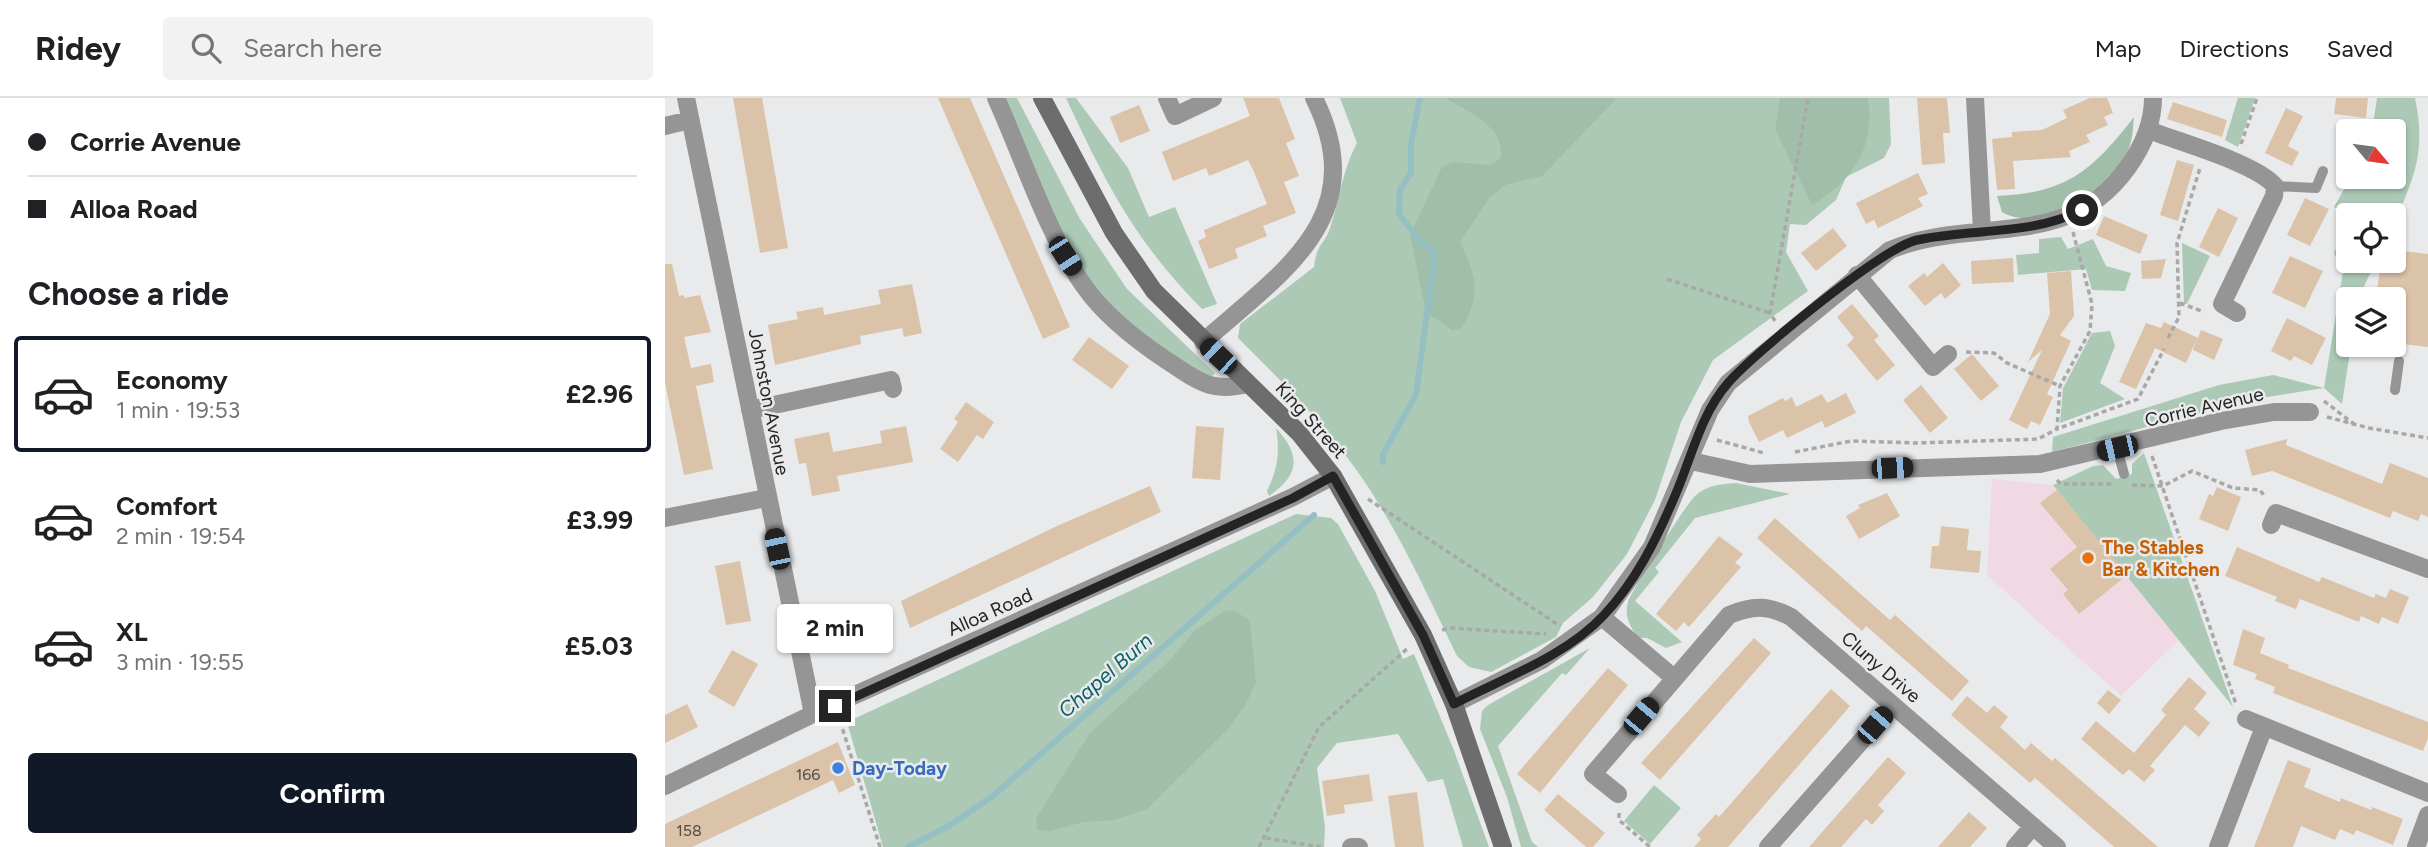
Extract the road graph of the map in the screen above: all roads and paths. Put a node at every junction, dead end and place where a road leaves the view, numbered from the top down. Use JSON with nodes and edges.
{"nodes":[{"id":1,"x":686,"y":98,"type":"edge"},
{"id":2,"x":996,"y":98,"type":"edge"},
{"id":3,"x":1042,"y":98,"type":"edge"},
{"id":4,"x":1167,"y":98,"type":"edge"},
{"id":5,"x":1213,"y":98,"type":"edge"},
{"id":6,"x":1314,"y":98,"type":"edge"},
{"id":7,"x":1808,"y":98,"type":"edge"},
{"id":8,"x":1975,"y":98,"type":"edge"},
{"id":9,"x":2153,"y":98,"type":"edge"},
{"id":10,"x":2257,"y":98,"type":"edge"},
{"id":11,"x":690,"y":120,"type":"junction"},
{"id":12,"x":665,"y":126,"type":"edge"},
{"id":13,"x":2148,"y":130,"type":"junction"},
{"id":14,"x":2205,"y":151,"type":"junction"},
{"id":15,"x":2235,"y":163,"type":"junction"},
{"id":16,"x":2323,"y":171,"type":"dead end"},
{"id":17,"x":2275,"y":187,"type":"junction"},
{"id":18,"x":2069,"y":217,"type":"junction"},
{"id":19,"x":1982,"y":230,"type":"junction"},
{"id":20,"x":1857,"y":275,"type":"junction"},
{"id":21,"x":1667,"y":279,"type":"dead end"},
{"id":22,"x":2180,"y":303,"type":"junction"},
{"id":23,"x":2230,"y":309,"type":"joint"},
{"id":24,"x":1770,"y":313,"type":"junction"},
{"id":25,"x":1785,"y":334,"type":"junction"},
{"id":26,"x":2168,"y":338,"type":"dead end"},
{"id":27,"x":1203,"y":342,"type":"junction"},
{"id":28,"x":2164,"y":349,"type":"dead end"},
{"id":29,"x":1948,"y":354,"type":"joint"},
{"id":30,"x":2399,"y":361,"type":"dead end"},
{"id":31,"x":1248,"y":384,"type":"junction"},
{"id":32,"x":2060,"y":386,"type":"junction"},
{"id":33,"x":893,"y":389,"type":"dead end"},
{"id":34,"x":2395,"y":390,"type":"dead end"},
{"id":35,"x":750,"y":410,"type":"junction"},
{"id":36,"x":2310,"y":412,"type":"joint"},
{"id":37,"x":2057,"y":429,"type":"junction"},
{"id":38,"x":1698,"y":435,"type":"junction"},
{"id":39,"x":2428,"y":438,"type":"edge"},
{"id":40,"x":2040,"y":439,"type":"junction"},
{"id":41,"x":2147,"y":441,"type":"junction"},
{"id":42,"x":2117,"y":448,"type":"junction"},
{"id":43,"x":1766,"y":453,"type":"dead end"},
{"id":44,"x":1785,"y":454,"type":"dead end"},
{"id":45,"x":1691,"y":461,"type":"junction"},
{"id":46,"x":2040,"y":464,"type":"junction"},
{"id":47,"x":2124,"y":474,"type":"dead end"},
{"id":48,"x":1333,"y":476,"type":"junction"},
{"id":49,"x":2163,"y":486,"type":"junction"},
{"id":50,"x":766,"y":498,"type":"junction"},
{"id":51,"x":1368,"y":499,"type":"dead end"},
{"id":52,"x":665,"y":518,"type":"edge"},
{"id":53,"x":2274,"y":519,"type":"joint"},
{"id":54,"x":2428,"y":569,"type":"edge"},
{"id":55,"x":1602,"y":617,"type":"junction"},
{"id":56,"x":1423,"y":635,"type":"junction"},
{"id":57,"x":1577,"y":636,"type":"junction"},
{"id":58,"x":1674,"y":678,"type":"junction"},
{"id":59,"x":1454,"y":704,"type":"junction"},
{"id":60,"x":1893,"y":705,"type":"junction"},
{"id":61,"x":835,"y":706,"type":"junction"},
{"id":62,"x":813,"y":714,"type":"junction"},
{"id":63,"x":2246,"y":719,"type":"joint"},
{"id":64,"x":2264,"y":727,"type":"junction"},
{"id":65,"x":665,"y":786,"type":"edge"},
{"id":66,"x":2428,"y":793,"type":"edge"},
{"id":67,"x":1618,"y":794,"type":"joint"},
{"id":68,"x":2428,"y":815,"type":"edge"},
{"id":69,"x":2033,"y":826,"type":"junction"},
{"id":70,"x":1266,"y":838,"type":"junction"},
{"id":71,"x":880,"y":847,"type":"edge"},
{"id":72,"x":1259,"y":847,"type":"edge"},
{"id":73,"x":1321,"y":847,"type":"edge"},
{"id":74,"x":1351,"y":847,"type":"edge"},
{"id":75,"x":1359,"y":847,"type":"edge"},
{"id":76,"x":1503,"y":847,"type":"edge"},
{"id":77,"x":1650,"y":847,"type":"edge"},
{"id":78,"x":1768,"y":847,"type":"edge"},
{"id":79,"x":2015,"y":847,"type":"edge"},
{"id":80,"x":2057,"y":847,"type":"edge"},
{"id":81,"x":2218,"y":847,"type":"edge"},
{"id":82,"x":2416,"y":847,"type":"edge"}],
"edges":[{"from":1,"to":11,"type":"street","name":"Johnston Avenue"},
{"from":2,"to":31,"type":"street"},
{"from":3,"to":27,"type":"main road","name":"King Street"},
{"from":4,"to":5,"type":"street"},
{"from":6,"to":27,"type":"street"},
{"from":7,"to":24,"type":"path"},
{"from":8,"to":19,"type":"street"},
{"from":9,"to":13,"type":"street"},
{"from":10,"to":15,"type":"path"},
{"from":11,"to":12,"type":"street"},
{"from":11,"to":35,"type":"street","name":"Johnston Avenue"},
{"from":13,"to":14,"type":"street"},
{"from":13,"to":18,"type":"street"},
{"from":14,"to":15,"type":"street"},
{"from":14,"to":22,"type":"path"},
{"from":15,"to":17,"type":"street"},
{"from":16,"to":17,"type":"lane"},
{"from":17,"to":23,"type":"street"},
{"from":18,"to":19,"type":"street"},
{"from":18,"to":32,"type":"path"},
{"from":19,"to":20,"type":"street"},
{"from":20,"to":25,"type":"street"},
{"from":20,"to":29,"type":"street"},
{"from":21,"to":24,"type":"path"},
{"from":22,"to":23,"type":"path"},
{"from":22,"to":26,"type":"path"},
{"from":24,"to":25,"type":"path"},
{"from":25,"to":38,"type":"street"},
{"from":27,"to":31,"type":"main road","name":"King Street"},
{"from":28,"to":37,"type":"path"},
{"from":29,"to":32,"type":"path"},
{"from":30,"to":34,"type":"lane"},
{"from":31,"to":48,"type":"main road","name":"King Street"},
{"from":32,"to":37,"type":"path"},
{"from":33,"to":35,"type":"street"},
{"from":35,"to":50,"type":"street","name":"Johnston Avenue"},
{"from":36,"to":39,"type":"path"},
{"from":36,"to":41,"type":"street","name":"Corrie Avenue"},
{"from":37,"to":40,"type":"path"},
{"from":38,"to":43,"type":"path"},
{"from":38,"to":45,"type":"street"},
{"from":40,"to":44,"type":"path"},
{"from":40,"to":46,"type":"path"},
{"from":41,"to":42,"type":"street","name":"Corrie Avenue"},
{"from":41,"to":49,"type":"path"},
{"from":42,"to":46,"type":"street","name":"Corrie Avenue"},
{"from":42,"to":47,"type":"lane"},
{"from":45,"to":46,"type":"street","name":"Corrie Avenue"},
{"from":45,"to":55,"type":"street"},
{"from":46,"to":49,"type":"path"},
{"from":48,"to":56,"type":"main road","name":"King Street"},
{"from":48,"to":61,"type":"street","name":"Alloa Road"},
{"from":49,"to":53,"type":"path"},
{"from":49,"to":63,"type":"path"},
{"from":50,"to":52,"type":"street"},
{"from":50,"to":62,"type":"street","name":"Johnston Avenue"},
{"from":51,"to":57,"type":"path"},
{"from":53,"to":54,"type":"street"},
{"from":55,"to":57,"type":"street"},
{"from":55,"to":58,"type":"street"},
{"from":56,"to":57,"type":"path"},
{"from":56,"to":59,"type":"main road","name":"King Street"},
{"from":56,"to":70,"type":"path"},
{"from":57,"to":59,"type":"street"},
{"from":58,"to":60,"type":"street","name":"Cluny Drive"},
{"from":58,"to":67,"type":"street","name":"Cluny Drive"},
{"from":59,"to":76,"type":"main road","name":"King Street"},
{"from":60,"to":69,"type":"street","name":"Cluny Drive"},
{"from":60,"to":78,"type":"street"},
{"from":61,"to":62,"type":"street","name":"Alloa Road"},
{"from":61,"to":71,"type":"path"},
{"from":62,"to":65,"type":"street","name":"Alloa Road"},
{"from":63,"to":64,"type":"street"},
{"from":64,"to":66,"type":"street"},
{"from":64,"to":81,"type":"street"},
{"from":67,"to":77,"type":"path"},
{"from":68,"to":82,"type":"street"},
{"from":69,"to":79,"type":"street"},
{"from":69,"to":80,"type":"street","name":"Cluny Drive"},
{"from":70,"to":72,"type":"path"},
{"from":70,"to":73,"type":"path"},
{"from":74,"to":75,"type":"street"}]}
